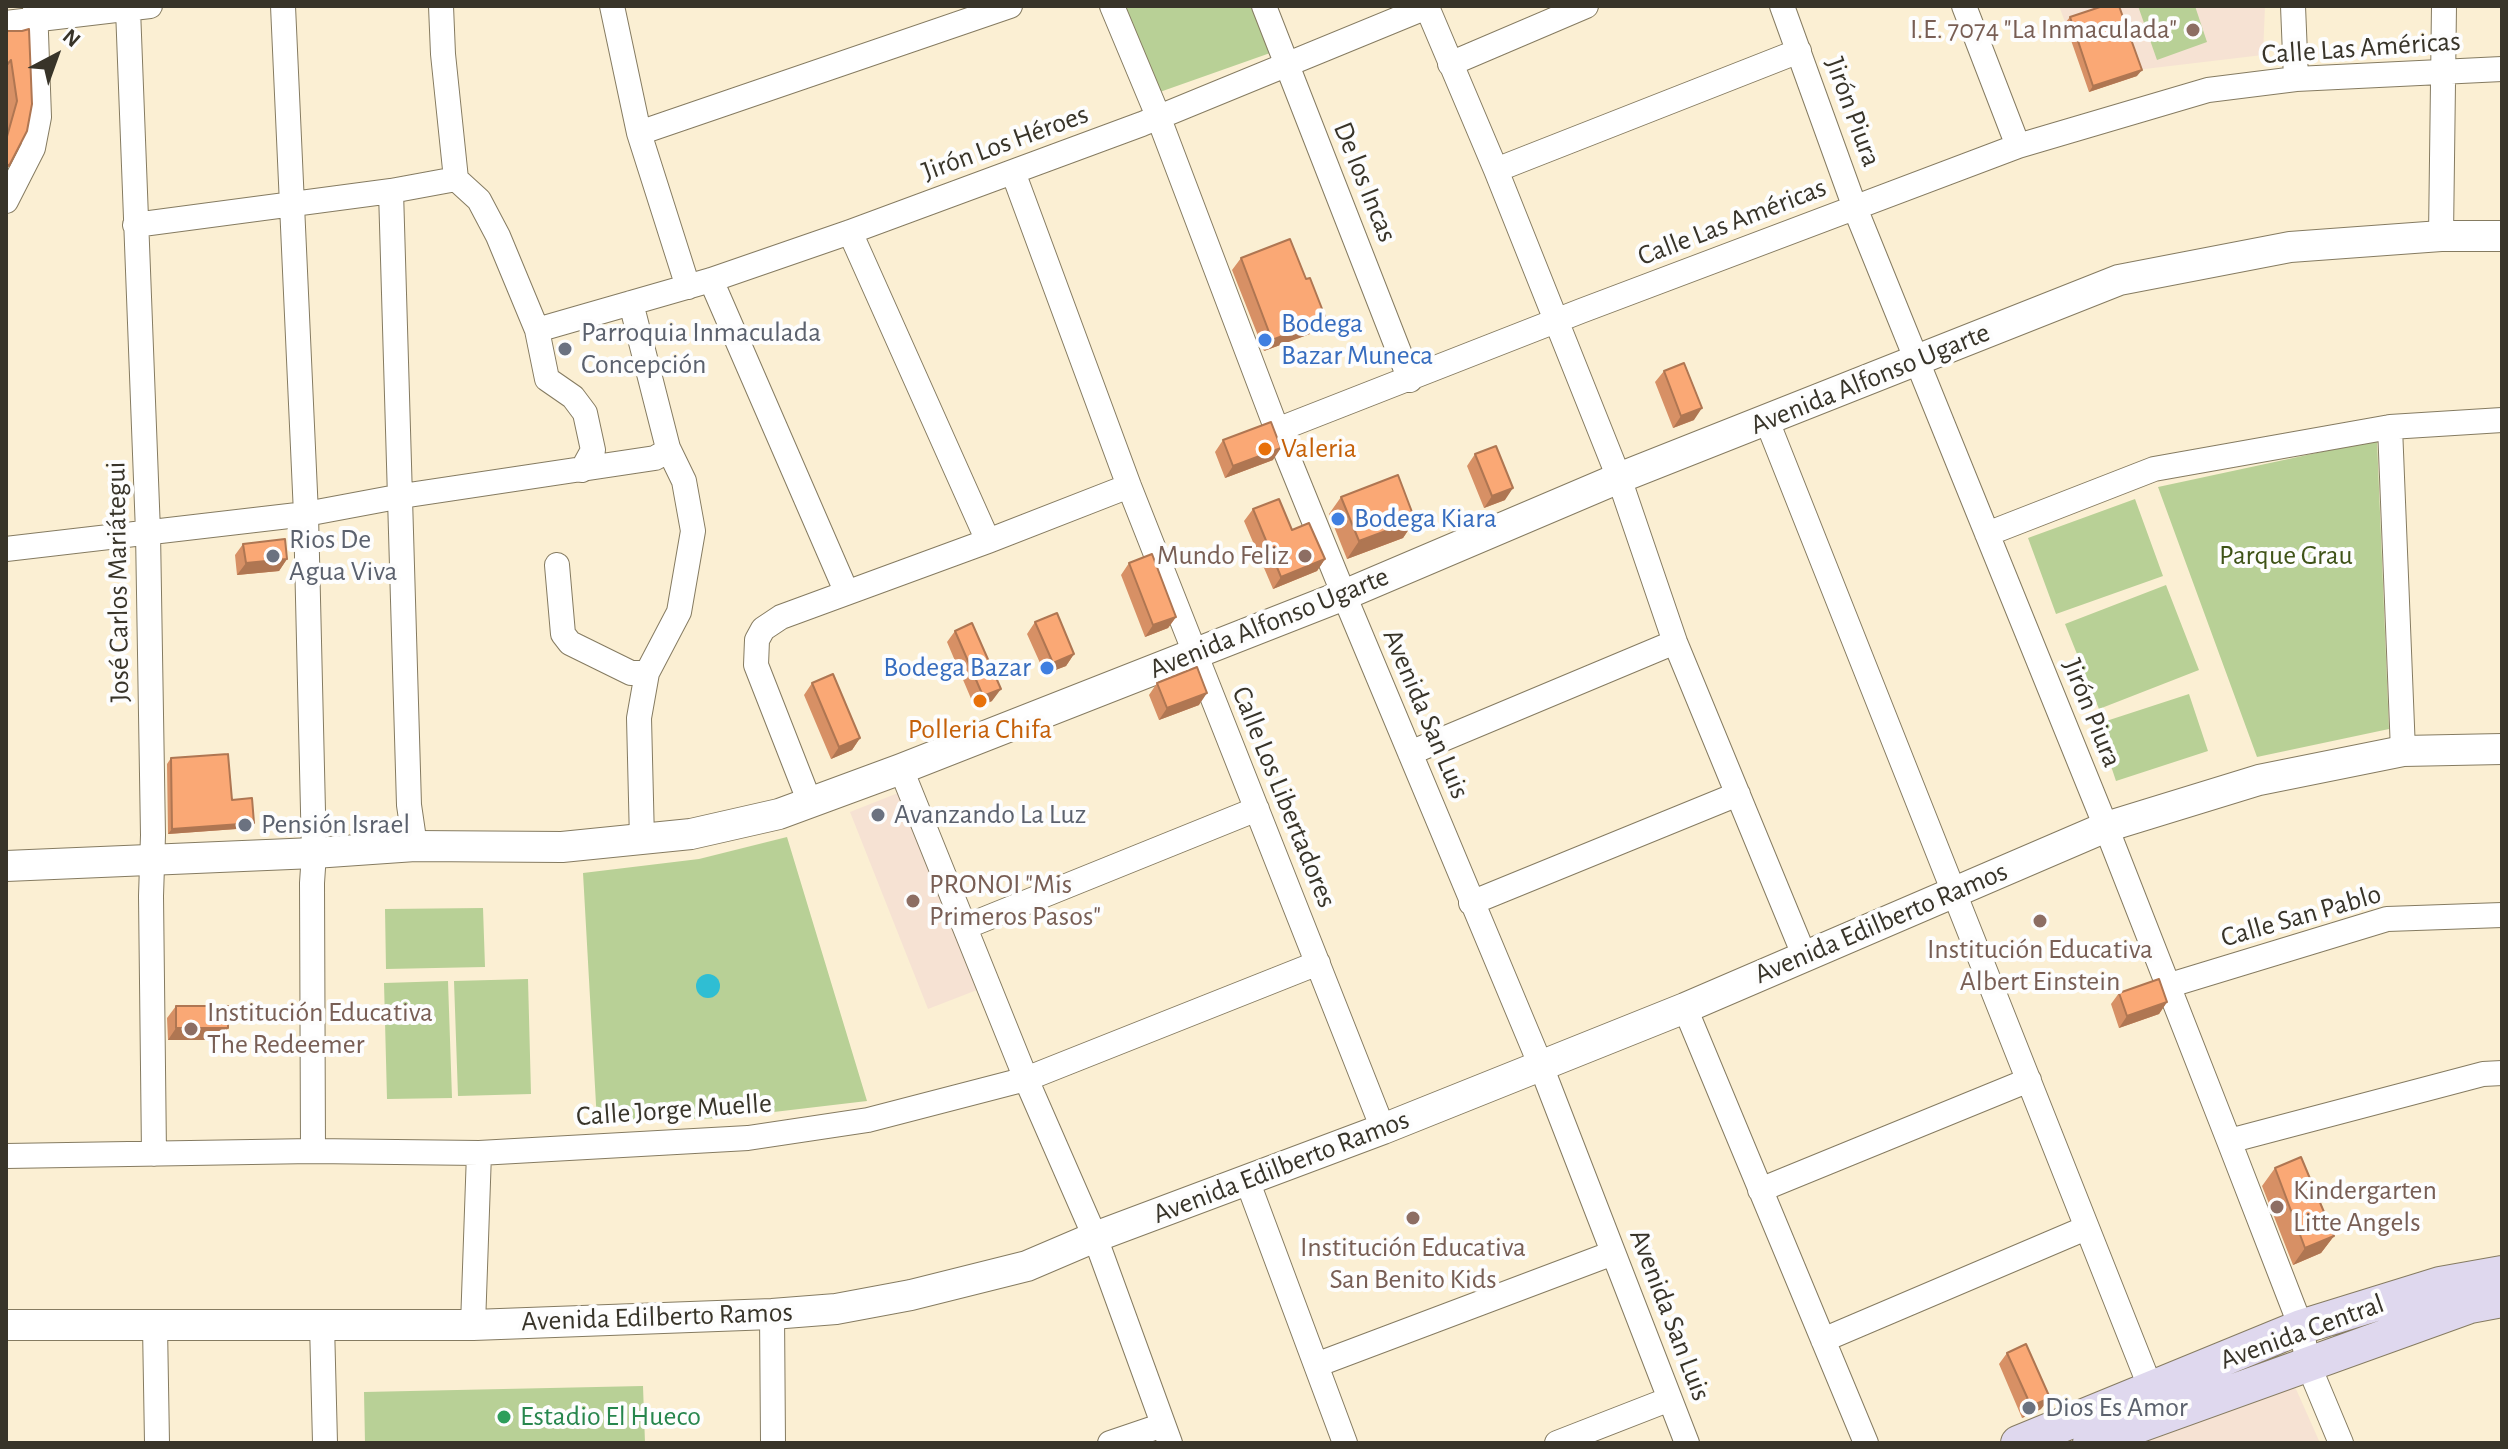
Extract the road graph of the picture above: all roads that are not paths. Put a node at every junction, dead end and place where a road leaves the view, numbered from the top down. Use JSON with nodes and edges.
{"nodes":[{"id":1,"x":283,"y":6,"type":"edge"},
{"id":2,"x":441,"y":6,"type":"edge"},
{"id":3,"x":612,"y":6,"type":"edge"},
{"id":4,"x":1010,"y":6,"type":"edge"},
{"id":5,"x":1112,"y":6,"type":"edge"},
{"id":6,"x":1264,"y":6,"type":"edge"},
{"id":7,"x":1586,"y":6,"type":"edge"},
{"id":8,"x":1782,"y":6,"type":"edge"},
{"id":9,"x":1964,"y":6,"type":"edge"},
{"id":10,"x":2293,"y":6,"type":"edge"},
{"id":11,"x":2444,"y":6,"type":"edge"},
{"id":12,"x":139,"y":7,"type":"edge"},
{"id":13,"x":35,"y":12,"type":"edge"},
{"id":14,"x":6,"y":23,"type":"edge"},
{"id":15,"x":1799,"y":51,"type":"junction"},
{"id":16,"x":1286,"y":64,"type":"junction"},
{"id":17,"x":1450,"y":64,"type":"junction"},
{"id":18,"x":2502,"y":69,"type":"edge"},
{"id":19,"x":2444,"y":72,"type":"junction"},
{"id":20,"x":2296,"y":79,"type":"junction"},
{"id":21,"x":1158,"y":116,"type":"junction"},
{"id":22,"x":639,"y":133,"type":"junction"},
{"id":23,"x":2018,"y":146,"type":"junction"},
{"id":24,"x":1496,"y":170,"type":"junction"},
{"id":25,"x":1013,"y":172,"type":"junction"},
{"id":26,"x":456,"y":179,"type":"junction"},
{"id":27,"x":391,"y":191,"type":"junction"},
{"id":28,"x":6,"y":201,"type":"edge"},
{"id":29,"x":292,"y":205,"type":"junction"},
{"id":30,"x":1855,"y":208,"type":"junction"},
{"id":31,"x":135,"y":225,"type":"junction"},
{"id":32,"x":850,"y":232,"type":"junction"},
{"id":33,"x":2441,"y":236,"type":"junction"},
{"id":34,"x":2502,"y":236,"type":"edge"},
{"id":35,"x":699,"y":283,"type":"junction"},
{"id":36,"x":631,"y":303,"type":"junction"},
{"id":37,"x":1556,"y":321,"type":"junction"},
{"id":38,"x":537,"y":330,"type":"junction"},
{"id":39,"x":1918,"y":359,"type":"junction"},
{"id":40,"x":1410,"y":380,"type":"junction"},
{"id":41,"x":2502,"y":420,"type":"edge"},
{"id":42,"x":1767,"y":421,"type":"junction"},
{"id":43,"x":2390,"y":427,"type":"junction"},
{"id":44,"x":1277,"y":430,"type":"junction"},
{"id":45,"x":668,"y":448,"type":"junction"},
{"id":46,"x":582,"y":470,"type":"junction"},
{"id":47,"x":1619,"y":478,"type":"junction"},
{"id":48,"x":1129,"y":486,"type":"junction"},
{"id":49,"x":402,"y":496,"type":"junction"},
{"id":50,"x":306,"y":514,"type":"junction"},
{"id":51,"x":148,"y":532,"type":"junction"},
{"id":52,"x":1987,"y":534,"type":"junction"},
{"id":53,"x":988,"y":541,"type":"junction"},
{"id":54,"x":6,"y":549,"type":"edge"},
{"id":55,"x":557,"y":565,"type":"dead end"},
{"id":56,"x":846,"y":591,"type":"junction"},
{"id":57,"x":1344,"y":595,"type":"junction"},
{"id":58,"x":1675,"y":642,"type":"junction"},
{"id":59,"x":1195,"y":652,"type":"junction"},
{"id":60,"x":647,"y":673,"type":"junction"},
{"id":61,"x":2502,"y":749,"type":"edge"},
{"id":62,"x":2403,"y":751,"type":"junction"},
{"id":63,"x":1410,"y":753,"type":"junction"},
{"id":64,"x":901,"y":769,"type":"junction"},
{"id":65,"x":1738,"y":794,"type":"junction"},
{"id":66,"x":810,"y":803,"type":"junction"},
{"id":67,"x":1257,"y":809,"type":"junction"},
{"id":68,"x":2106,"y":827,"type":"junction"},
{"id":69,"x":642,"y":840,"type":"junction"},
{"id":70,"x":415,"y":846,"type":"junction"},
{"id":71,"x":314,"y":853,"type":"junction"},
{"id":72,"x":153,"y":858,"type":"junction"},
{"id":73,"x":6,"y":866,"type":"edge"},
{"id":74,"x":1954,"y":892,"type":"junction"},
{"id":75,"x":1471,"y":903,"type":"junction"},
{"id":76,"x":2502,"y":915,"type":"edge"},
{"id":77,"x":965,"y":927,"type":"junction"},
{"id":78,"x":1804,"y":955,"type":"junction"},
{"id":79,"x":1318,"y":963,"type":"junction"},
{"id":80,"x":2167,"y":986,"type":"junction"},
{"id":81,"x":1685,"y":1008,"type":"junction"},
{"id":82,"x":1541,"y":1066,"type":"junction"},
{"id":83,"x":2502,"y":1073,"type":"edge"},
{"id":84,"x":1026,"y":1079,"type":"junction"},
{"id":85,"x":2029,"y":1080,"type":"junction"},
{"id":86,"x":1383,"y":1129,"type":"junction"},
{"id":87,"x":2229,"y":1141,"type":"junction"},
{"id":88,"x":313,"y":1151,"type":"junction"},
{"id":89,"x":479,"y":1153,"type":"junction"},
{"id":90,"x":154,"y":1154,"type":"junction"},
{"id":91,"x":6,"y":1156,"type":"edge"},
{"id":92,"x":1247,"y":1180,"type":"junction"},
{"id":93,"x":1760,"y":1190,"type":"junction"},
{"id":94,"x":2086,"y":1228,"type":"junction"},
{"id":95,"x":1095,"y":1237,"type":"junction"},
{"id":96,"x":1613,"y":1253,"type":"junction"},
{"id":97,"x":2502,"y":1273,"type":"edge"},
{"id":98,"x":2502,"y":1300,"type":"edge"},
{"id":99,"x":772,"y":1314,"type":"junction"},
{"id":100,"x":322,"y":1324,"type":"junction"},
{"id":101,"x":6,"y":1325,"type":"edge"},
{"id":102,"x":473,"y":1325,"type":"junction"},
{"id":103,"x":155,"y":1326,"type":"junction"},
{"id":104,"x":2301,"y":1327,"type":"junction"},
{"id":105,"x":1823,"y":1340,"type":"junction"},
{"id":106,"x":2308,"y":1364,"type":"junction"},
{"id":107,"x":1316,"y":1365,"type":"junction"},
{"id":108,"x":2151,"y":1389,"type":"junction"},
{"id":109,"x":1670,"y":1399,"type":"junction"},
{"id":110,"x":1167,"y":1434,"type":"edge"},
{"id":111,"x":157,"y":1443,"type":"edge"},
{"id":112,"x":325,"y":1443,"type":"edge"},
{"id":113,"x":773,"y":1443,"type":"edge"},
{"id":114,"x":1110,"y":1443,"type":"edge"},
{"id":115,"x":1345,"y":1443,"type":"edge"},
{"id":116,"x":1557,"y":1443,"type":"edge"},
{"id":117,"x":1687,"y":1443,"type":"edge"},
{"id":118,"x":1866,"y":1443,"type":"edge"},
{"id":119,"x":2018,"y":1443,"type":"edge"},
{"id":120,"x":2090,"y":1443,"type":"edge"},
{"id":121,"x":2341,"y":1443,"type":"edge"}],
"edges":[{"from":1,"to":29,"type":"street"},
{"from":2,"to":26,"type":"street"},
{"from":3,"to":22,"type":"street"},
{"from":4,"to":22,"type":"street"},
{"from":5,"to":21,"type":"street","name":"Avenida San Luis"},
{"from":6,"to":16,"type":"street","name":"De los Incas"},
{"from":7,"to":17,"type":"street"},
{"from":8,"to":15,"type":"street","name":"Jirón Piura"},
{"from":9,"to":23,"type":"street"},
{"from":10,"to":20,"type":"street"},
{"from":11,"to":19,"type":"street"},
{"from":12,"to":13,"type":"street"},
{"from":12,"to":31,"type":"street","name":"José Carlos Mariátegui"},
{"from":13,"to":14,"type":"street"},
{"from":13,"to":28,"type":"street"},
{"from":15,"to":24,"type":"street"},
{"from":15,"to":30,"type":"street","name":"Jirón Piura"},
{"from":16,"to":17,"type":"street","name":"Jirón Los Héroes"},
{"from":16,"to":21,"type":"street","name":"Jirón Los Héroes"},
{"from":16,"to":40,"type":"street","name":"De los Incas"},
{"from":17,"to":24,"type":"street"},
{"from":18,"to":19,"type":"street","name":"Calle Las Américas"},
{"from":19,"to":20,"type":"street","name":"Calle Las Américas"},
{"from":19,"to":33,"type":"street"},
{"from":20,"to":23,"type":"street","name":"Calle Las Américas"},
{"from":21,"to":25,"type":"street","name":"Jirón Los Héroes"},
{"from":21,"to":44,"type":"street","name":"Avenida San Luis"},
{"from":22,"to":35,"type":"street"},
{"from":23,"to":30,"type":"street","name":"Calle Las Américas"},
{"from":24,"to":37,"type":"street"},
{"from":25,"to":32,"type":"street","name":"Jirón Los Héroes"},
{"from":25,"to":48,"type":"street","name":"Calle Los Libertadores"},
{"from":26,"to":27,"type":"street"},
{"from":26,"to":38,"type":"street"},
{"from":27,"to":29,"type":"street"},
{"from":27,"to":49,"type":"street"},
{"from":29,"to":31,"type":"street"},
{"from":29,"to":50,"type":"street"},
{"from":30,"to":37,"type":"street","name":"Calle Las Américas"},
{"from":30,"to":39,"type":"street","name":"Jirón Piura"},
{"from":31,"to":51,"type":"street","name":"José Carlos Mariátegui"},
{"from":32,"to":35,"type":"street","name":"Jirón Los Héroes"},
{"from":32,"to":53,"type":"street"},
{"from":33,"to":34,"type":"street","name":"Avenida Alfonso Ugarte"},
{"from":33,"to":39,"type":"street","name":"Avenida Alfonso Ugarte"},
{"from":35,"to":36,"type":"street","name":"Jirón Los Héroes"},
{"from":35,"to":56,"type":"street"},
{"from":36,"to":38,"type":"street","name":"Jirón Los Héroes"},
{"from":36,"to":45,"type":"street"},
{"from":37,"to":40,"type":"street","name":"Calle Las Américas"},
{"from":37,"to":47,"type":"street"},
{"from":38,"to":46,"type":"street"},
{"from":39,"to":42,"type":"street","name":"Avenida Alfonso Ugarte"},
{"from":39,"to":52,"type":"street","name":"Jirón Piura"},
{"from":40,"to":44,"type":"street","name":"Calle Las Américas"},
{"from":41,"to":43,"type":"street"},
{"from":42,"to":47,"type":"street","name":"Avenida Alfonso Ugarte"},
{"from":42,"to":74,"type":"street"},
{"from":43,"to":52,"type":"street"},
{"from":43,"to":62,"type":"street"},
{"from":44,"to":57,"type":"street","name":"Avenida San Luis"},
{"from":45,"to":46,"type":"street"},
{"from":45,"to":60,"type":"street"},
{"from":46,"to":49,"type":"street"},
{"from":47,"to":57,"type":"street","name":"Avenida Alfonso Ugarte"},
{"from":47,"to":58,"type":"street"},
{"from":48,"to":53,"type":"street"},
{"from":48,"to":59,"type":"street","name":"Calle Los Libertadores"},
{"from":49,"to":50,"type":"street"},
{"from":49,"to":70,"type":"street"},
{"from":50,"to":51,"type":"street"},
{"from":50,"to":71,"type":"street"},
{"from":51,"to":54,"type":"street"},
{"from":51,"to":72,"type":"street","name":"José Carlos Mariátegui"},
{"from":52,"to":68,"type":"street","name":"Jirón Piura"},
{"from":53,"to":56,"type":"street"},
{"from":55,"to":60,"type":"street"},
{"from":56,"to":66,"type":"street"},
{"from":57,"to":59,"type":"street","name":"Avenida Alfonso Ugarte"},
{"from":57,"to":63,"type":"street","name":"Avenida San Luis"},
{"from":58,"to":63,"type":"street"},
{"from":58,"to":65,"type":"street"},
{"from":59,"to":64,"type":"street","name":"Avenida Alfonso Ugarte"},
{"from":59,"to":67,"type":"street","name":"Calle Los Libertadores"},
{"from":60,"to":69,"type":"street"},
{"from":61,"to":62,"type":"street","name":"Avenida Edilberto Ramos"},
{"from":62,"to":68,"type":"street","name":"Avenida Edilberto Ramos"},
{"from":63,"to":75,"type":"street","name":"Avenida San Luis"},
{"from":64,"to":66,"type":"street","name":"Avenida Alfonso Ugarte"},
{"from":64,"to":77,"type":"street"},
{"from":65,"to":75,"type":"street"},
{"from":65,"to":78,"type":"street"},
{"from":66,"to":69,"type":"street","name":"Avenida Alfonso Ugarte"},
{"from":67,"to":77,"type":"street"},
{"from":67,"to":79,"type":"street","name":"Calle Los Libertadores"},
{"from":68,"to":74,"type":"street","name":"Avenida Edilberto Ramos"},
{"from":68,"to":80,"type":"street","name":"Jirón Piura"},
{"from":69,"to":70,"type":"street","name":"Avenida Alfonso Ugarte"},
{"from":70,"to":71,"type":"street","name":"Avenida Alfonso Ugarte"},
{"from":71,"to":72,"type":"street","name":"Avenida Alfonso Ugarte"},
{"from":71,"to":88,"type":"street"},
{"from":72,"to":73,"type":"street","name":"Avenida Alfonso Ugarte"},
{"from":72,"to":90,"type":"street","name":"José Carlos Mariátegui"},
{"from":74,"to":78,"type":"street","name":"Avenida Edilberto Ramos"},
{"from":74,"to":85,"type":"street"},
{"from":75,"to":82,"type":"street","name":"Avenida San Luis"},
{"from":76,"to":80,"type":"street","name":"Calle San Pablo"},
{"from":77,"to":84,"type":"street"},
{"from":78,"to":81,"type":"street","name":"Avenida Edilberto Ramos"},
{"from":79,"to":84,"type":"street","name":"Calle Jorge Muelle"},
{"from":79,"to":86,"type":"street","name":"Calle Los Libertadores"},
{"from":80,"to":87,"type":"street","name":"Jirón Piura"},
{"from":81,"to":82,"type":"street","name":"Avenida Edilberto Ramos"},
{"from":81,"to":93,"type":"street"},
{"from":82,"to":86,"type":"street","name":"Avenida Edilberto Ramos"},
{"from":82,"to":96,"type":"street","name":"Avenida San Luis"},
{"from":83,"to":87,"type":"street"},
{"from":84,"to":89,"type":"street","name":"Calle Jorge Muelle"},
{"from":84,"to":95,"type":"street"},
{"from":85,"to":93,"type":"street"},
{"from":85,"to":94,"type":"street"},
{"from":86,"to":92,"type":"street","name":"Avenida Edilberto Ramos"},
{"from":87,"to":104,"type":"street","name":"Jirón Piura"},
{"from":88,"to":89,"type":"street","name":"Calle Jorge Muelle"},
{"from":88,"to":90,"type":"street","name":"Calle Jorge Muelle"},
{"from":89,"to":102,"type":"street"},
{"from":90,"to":91,"type":"street","name":"Calle Jorge Muelle"},
{"from":92,"to":95,"type":"street","name":"Avenida Edilberto Ramos"},
{"from":92,"to":107,"type":"street"},
{"from":93,"to":105,"type":"street"},
{"from":94,"to":105,"type":"street"},
{"from":94,"to":108,"type":"street"},
{"from":95,"to":99,"type":"street","name":"Avenida Edilberto Ramos"},
{"from":95,"to":110,"type":"street"},
{"from":96,"to":107,"type":"street"},
{"from":96,"to":109,"type":"street","name":"Avenida San Luis"},
{"from":97,"to":104,"type":"main road","name":"Avenida Central"},
{"from":98,"to":106,"type":"main road","name":"Avenida Central"},
{"from":99,"to":102,"type":"street","name":"Avenida Edilberto Ramos"},
{"from":99,"to":113,"type":"street"},
{"from":100,"to":102,"type":"street","name":"Avenida Edilberto Ramos"},
{"from":100,"to":103,"type":"street","name":"Avenida Edilberto Ramos"},
{"from":100,"to":112,"type":"street"},
{"from":101,"to":103,"type":"street","name":"Avenida Edilberto Ramos"},
{"from":103,"to":111,"type":"street"},
{"from":104,"to":106,"type":"street","name":"Jirón Piura"},
{"from":104,"to":108,"type":"main road","name":"Avenida Central"},
{"from":105,"to":118,"type":"street"},
{"from":106,"to":120,"type":"main road","name":"Avenida Central"},
{"from":106,"to":121,"type":"street","name":"Jirón Piura"},
{"from":107,"to":115,"type":"street"},
{"from":108,"to":119,"type":"main road","name":"Avenida Central"},
{"from":109,"to":116,"type":"street"},
{"from":109,"to":117,"type":"street","name":"Avenida San Luis"},
{"from":110,"to":114,"type":"street"}]}
